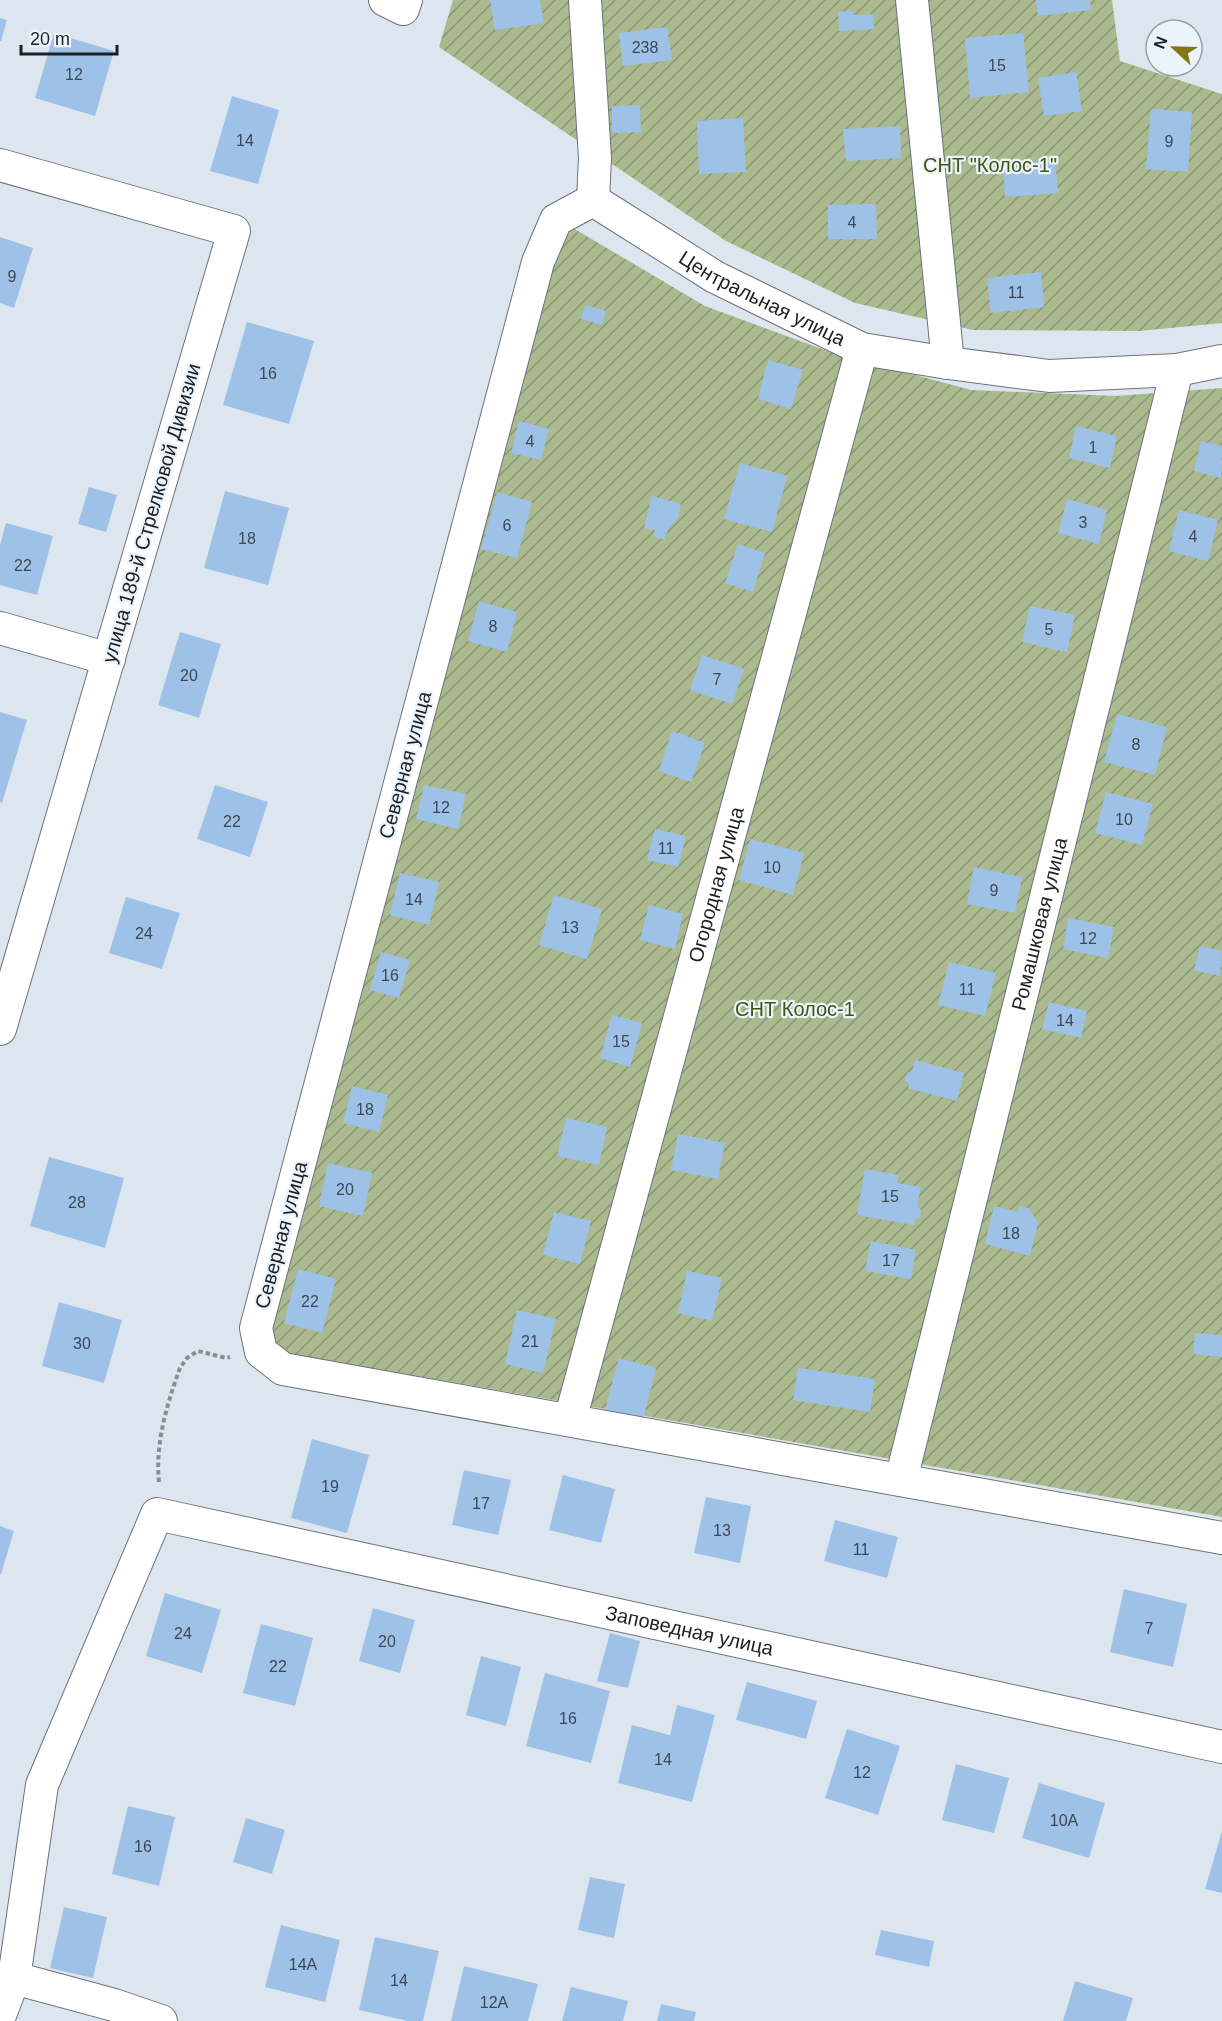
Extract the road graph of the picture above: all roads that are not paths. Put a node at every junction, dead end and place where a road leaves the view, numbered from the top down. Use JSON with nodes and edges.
{"nodes":[{"id":1,"x":585,"y":0,"type":"edge"},
{"id":2,"x":912,"y":0,"type":"edge"},
{"id":3,"x":0,"y":165,"type":"edge"},
{"id":4,"x":592,"y":200,"type":"junction"},
{"id":5,"x":862,"y":349,"type":"junction"},
{"id":6,"x":1222,"y":361,"type":"edge"},
{"id":7,"x":948,"y":363,"type":"junction"},
{"id":8,"x":1177,"y":369,"type":"junction"},
{"id":9,"x":0,"y":628,"type":"edge"},
{"id":10,"x":109,"y":659,"type":"junction"},
{"id":11,"x":0,"y":1029,"type":"edge"},
{"id":12,"x":570,"y":1420,"type":"junction"},
{"id":13,"x":901,"y":1480,"type":"junction"},
{"id":14,"x":1222,"y":1538,"type":"edge"},
{"id":15,"x":1222,"y":1747,"type":"edge"},
{"id":16,"x":14,"y":1978,"type":"junction"},
{"id":17,"x":0,"y":2015,"type":"edge"},
{"id":18,"x":161,"y":2021,"type":"edge"}],
"edges":[{"from":1,"to":4,"type":"street"},
{"from":2,"to":7,"type":"street"},
{"from":3,"to":10,"type":"street","name":"улица 189-й Стрелковой Дивизии"},
{"from":4,"to":5,"type":"street","name":"Центральная улица"},
{"from":4,"to":12,"type":"street","name":"Северная улица"},
{"from":5,"to":7,"type":"street","name":"Центральная улица"},
{"from":5,"to":12,"type":"street","name":"Огородная улица"},
{"from":6,"to":8,"type":"street","name":"Центральная улица"},
{"from":7,"to":8,"type":"street","name":"Центральная улица"},
{"from":8,"to":13,"type":"street","name":"Ромашковая улица"},
{"from":9,"to":10,"type":"street"},
{"from":10,"to":11,"type":"street","name":"улица 189-й Стрелковой Дивизии"},
{"from":12,"to":13,"type":"street"},
{"from":13,"to":14,"type":"street"},
{"from":15,"to":16,"type":"street","name":"Заповедная улица"},
{"from":16,"to":17,"type":"street"},
{"from":16,"to":18,"type":"street"}]}
